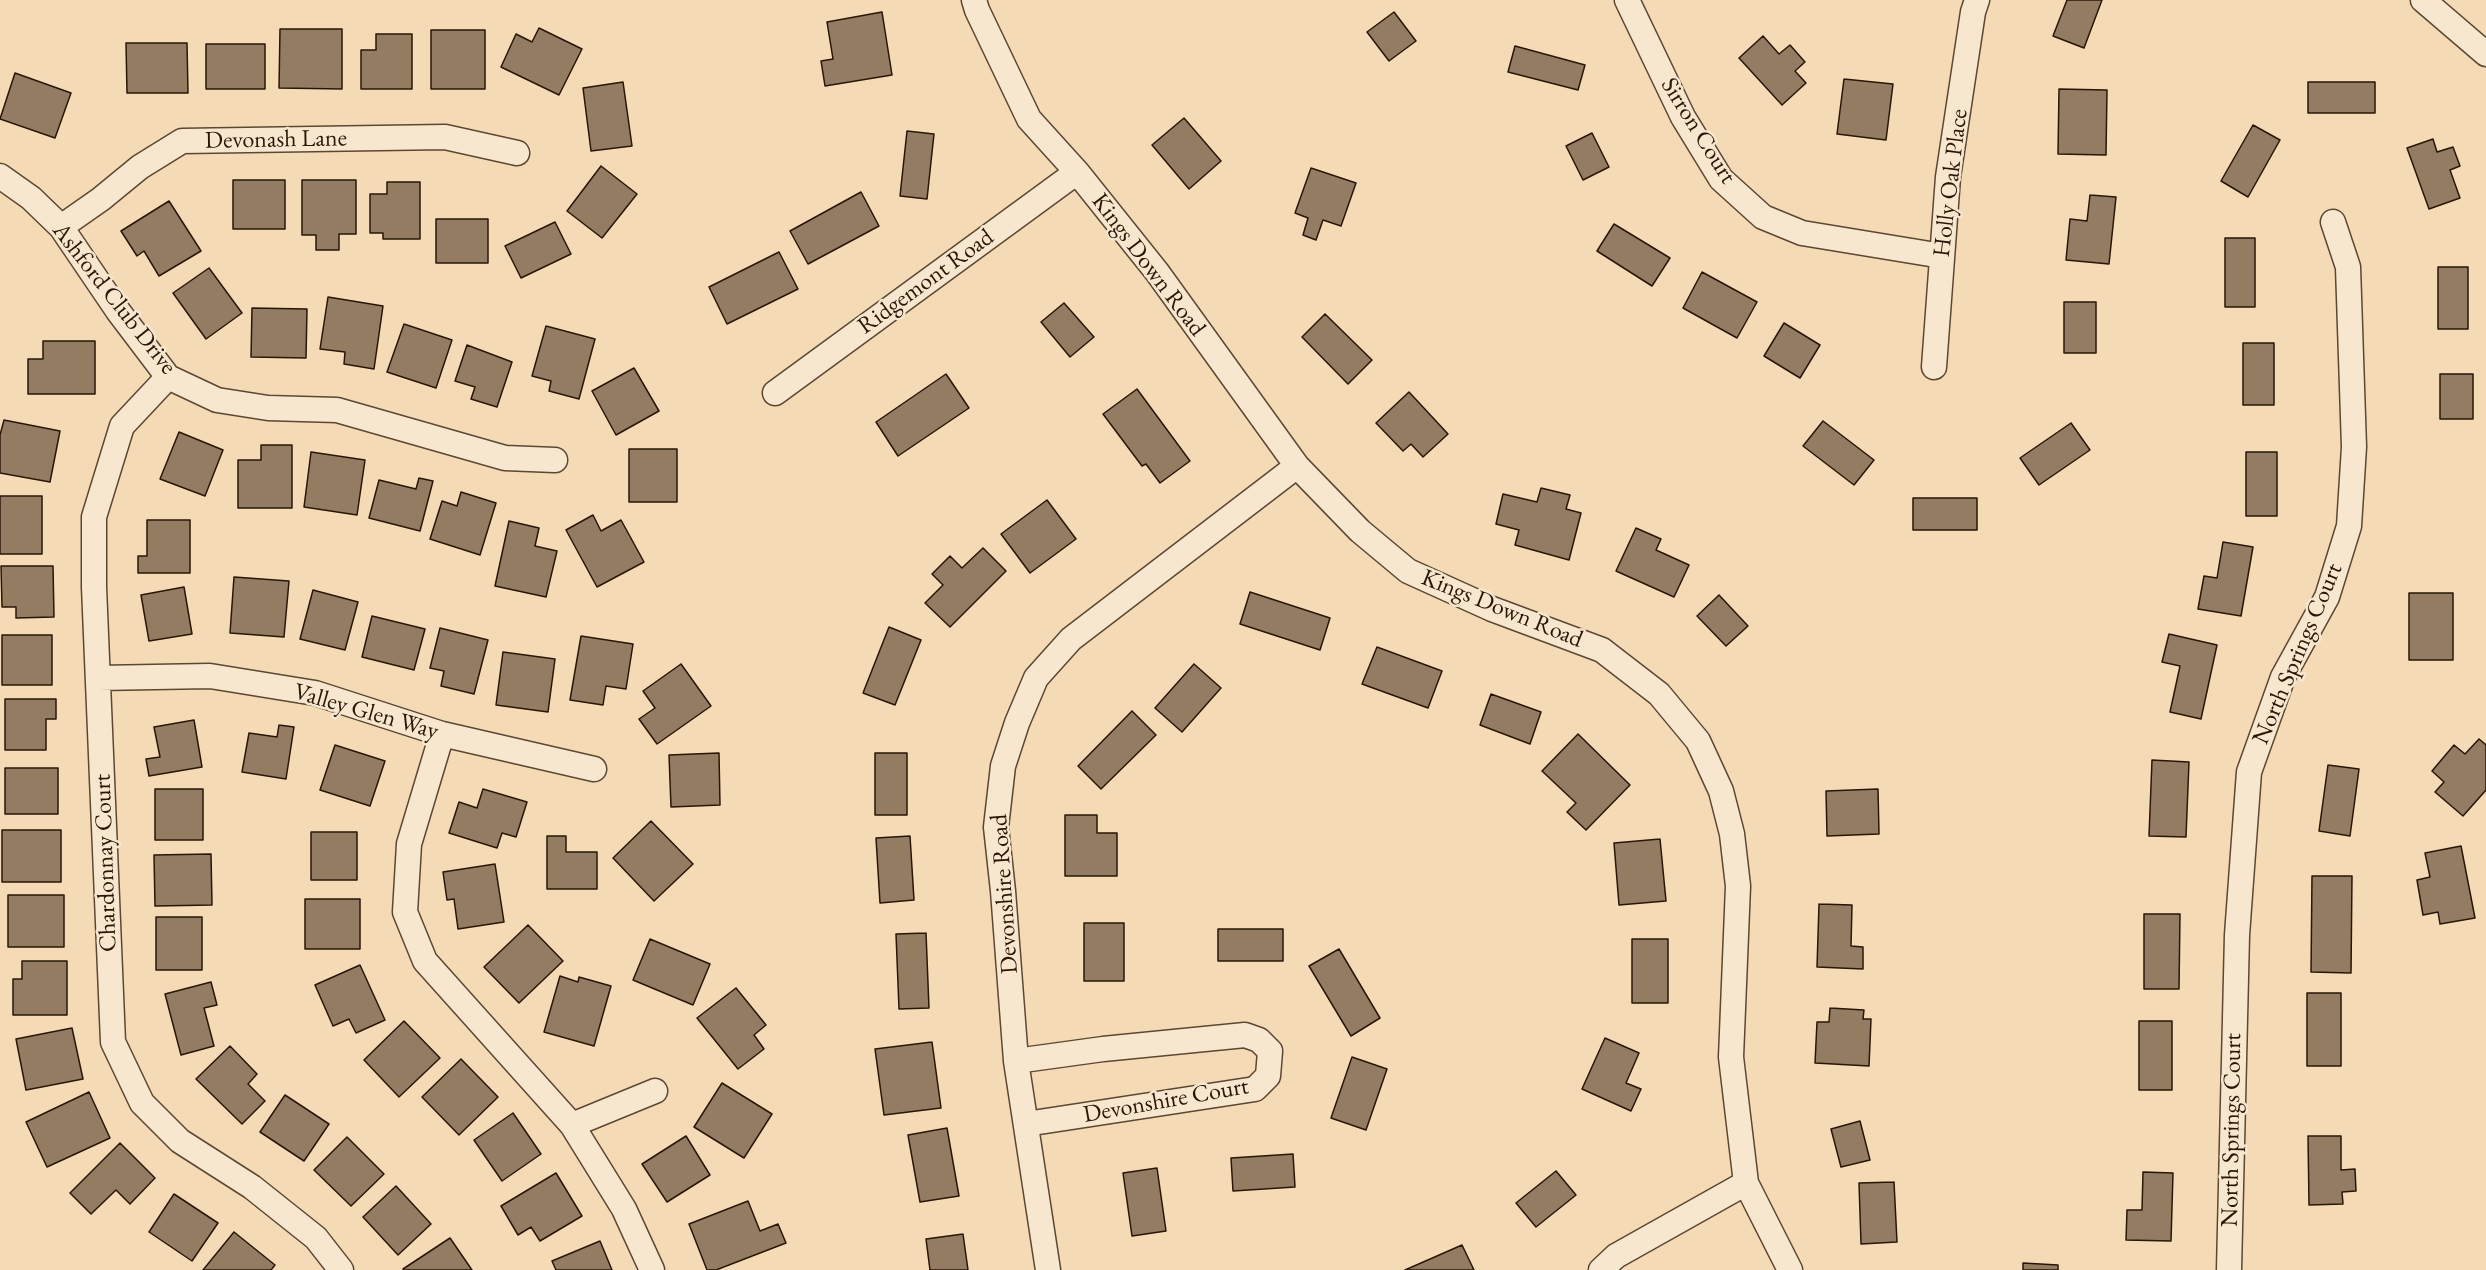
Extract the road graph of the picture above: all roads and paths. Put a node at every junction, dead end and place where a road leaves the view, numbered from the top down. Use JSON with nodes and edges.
{"nodes":[{"id":1,"x":974,"y":0,"type":"edge"},
{"id":2,"x":1626,"y":0,"type":"edge"},
{"id":3,"x":1977,"y":0,"type":"edge"},
{"id":4,"x":2422,"y":0,"type":"edge"},
{"id":5,"x":2486,"y":54,"type":"edge"},
{"id":6,"x":517,"y":153,"type":"dead end"},
{"id":7,"x":1077,"y":172,"type":"junction"},
{"id":8,"x":0,"y":176,"type":"edge"},
{"id":9,"x":2332,"y":222,"type":"dead end"},
{"id":10,"x":61,"y":227,"type":"junction"},
{"id":11,"x":1942,"y":256,"type":"junction"},
{"id":12,"x":1934,"y":367,"type":"dead end"},
{"id":13,"x":168,"y":376,"type":"junction"},
{"id":14,"x":775,"y":393,"type":"dead end"},
{"id":15,"x":555,"y":460,"type":"dead end"},
{"id":16,"x":1298,"y":466,"type":"junction"},
{"id":17,"x":98,"y":678,"type":"junction"},
{"id":18,"x":442,"y":734,"type":"junction"},
{"id":19,"x":594,"y":769,"type":"dead end"},
{"id":20,"x":1016,"y":1061,"type":"junction"},
{"id":21,"x":656,"y":1091,"type":"dead end"},
{"id":22,"x":1026,"y":1124,"type":"junction"},
{"id":23,"x":572,"y":1125,"type":"junction"},
{"id":24,"x":1746,"y":1183,"type":"junction"},
{"id":25,"x":341,"y":1270,"type":"edge"},
{"id":26,"x":652,"y":1270,"type":"edge"},
{"id":27,"x":1048,"y":1270,"type":"edge"},
{"id":28,"x":1601,"y":1270,"type":"edge"},
{"id":29,"x":1790,"y":1270,"type":"edge"},
{"id":30,"x":2229,"y":1270,"type":"edge"}],
"edges":[{"from":1,"to":7,"type":"street","name":"Kings Down Road"},
{"from":2,"to":11,"type":"street","name":"Sirron Court"},
{"from":3,"to":11,"type":"street","name":"Holly Oak Place"},
{"from":4,"to":5,"type":"street"},
{"from":6,"to":10,"type":"street","name":"Devonash Lane"},
{"from":7,"to":14,"type":"street","name":"Ridgemont Road"},
{"from":7,"to":16,"type":"street","name":"Kings Down Road"},
{"from":8,"to":10,"type":"street","name":"Ashford Club Drive"},
{"from":9,"to":30,"type":"street","name":"North Springs Court"},
{"from":10,"to":13,"type":"street","name":"Ashford Club Drive"},
{"from":11,"to":12,"type":"street","name":"Holly Oak Place"},
{"from":13,"to":15,"type":"street","name":"Ashford Club Drive"},
{"from":13,"to":17,"type":"street","name":"Chardonnay Court"},
{"from":16,"to":20,"type":"street","name":"Devonshire Road"},
{"from":16,"to":24,"type":"street","name":"Kings Down Road"},
{"from":17,"to":18,"type":"street","name":"Valley Glen Way"},
{"from":17,"to":25,"type":"street","name":"Chardonnay Court"},
{"from":18,"to":19,"type":"street","name":"Valley Glen Way"},
{"from":18,"to":23,"type":"street"},
{"from":20,"to":22,"type":"street","name":"Devonshire Road"},
{"from":20,"to":22,"type":"street","name":"Devonshire Court"},
{"from":21,"to":23,"type":"street"},
{"from":22,"to":27,"type":"street","name":"Devonshire Road"},
{"from":23,"to":26,"type":"street"},
{"from":24,"to":28,"type":"street"},
{"from":24,"to":29,"type":"street","name":"Kings Down Road"}]}
